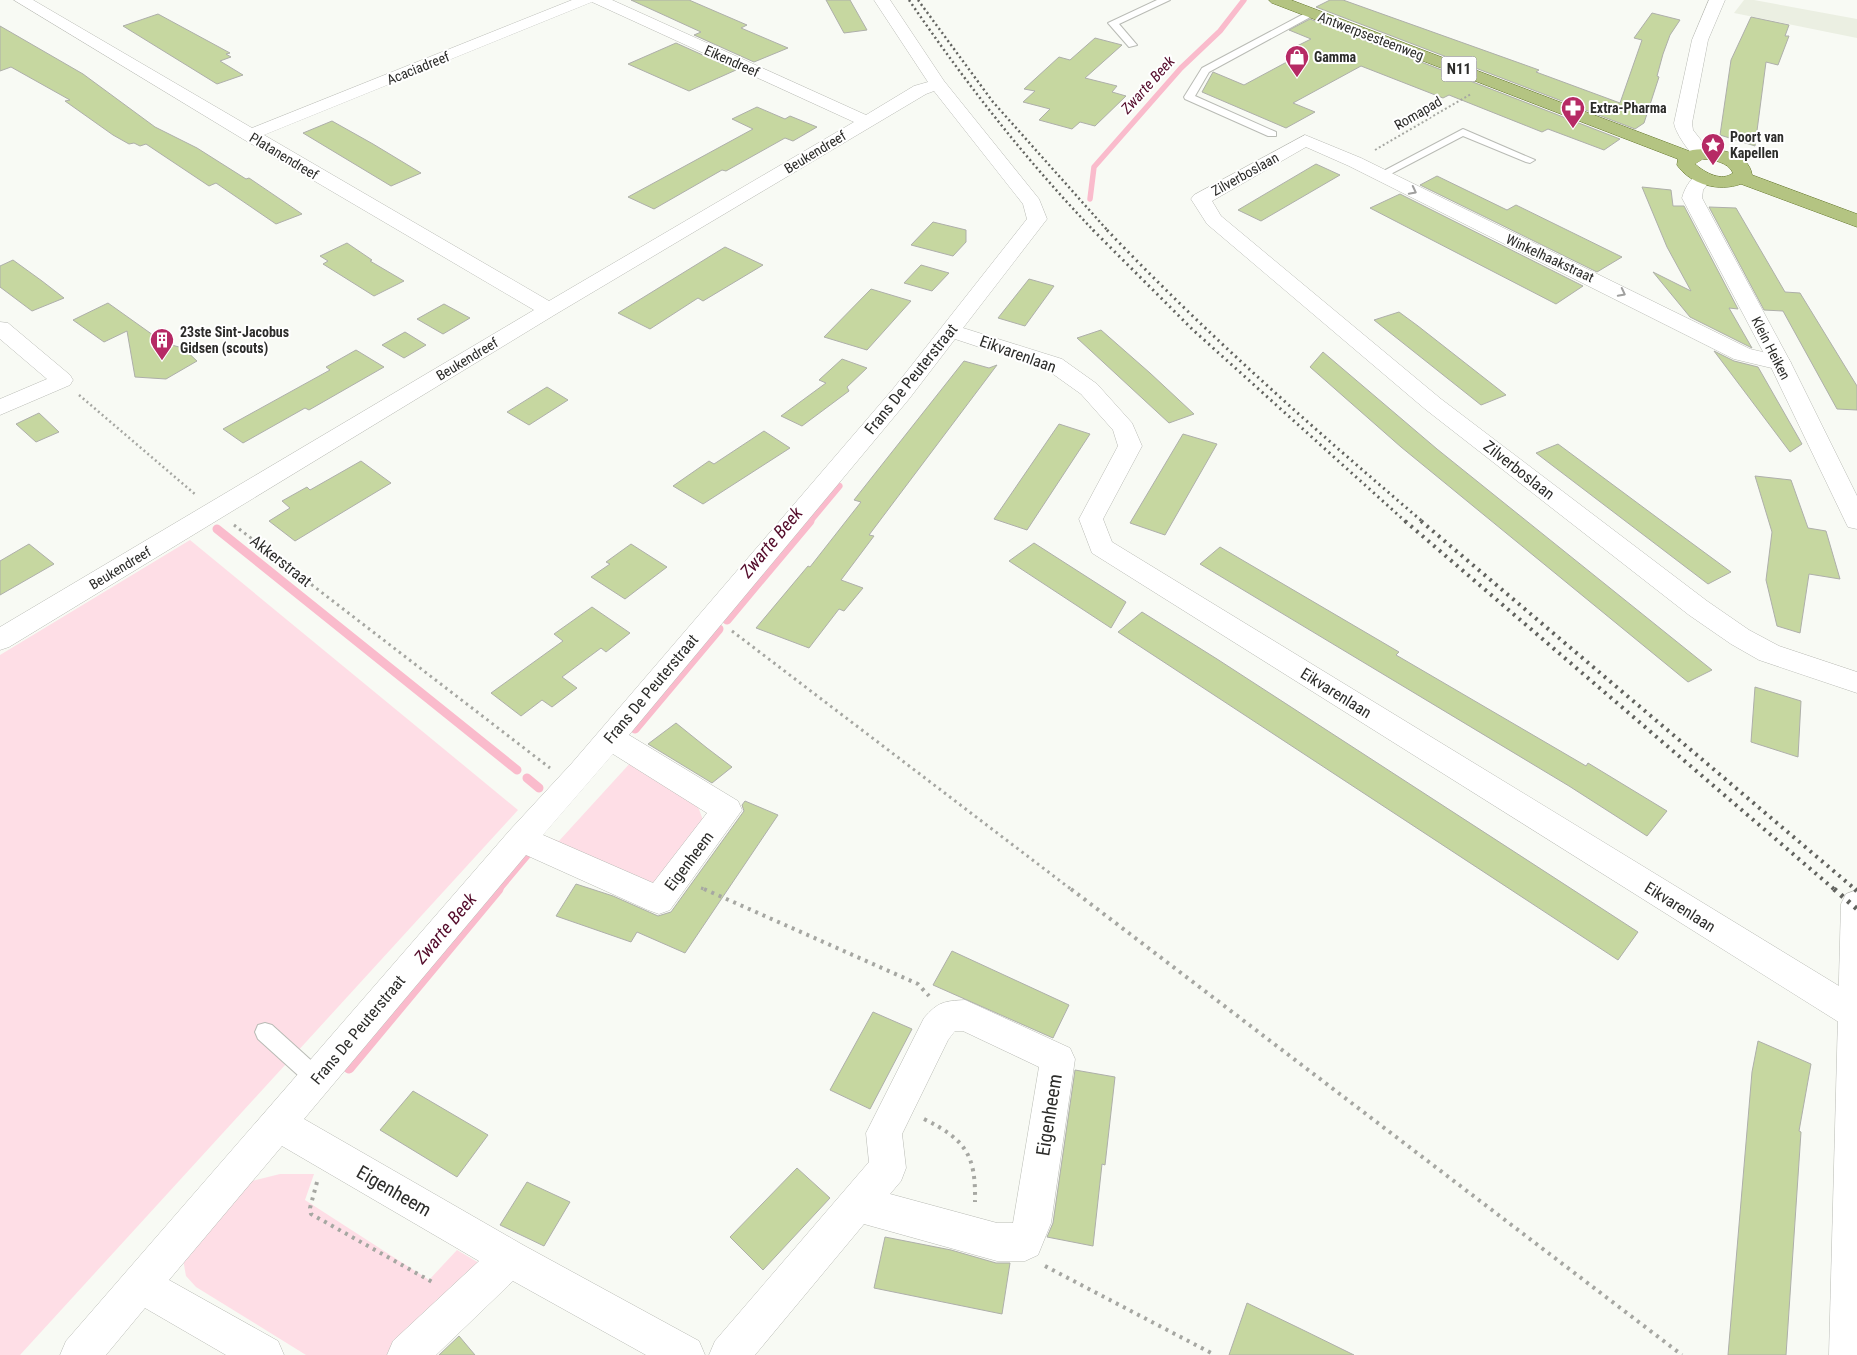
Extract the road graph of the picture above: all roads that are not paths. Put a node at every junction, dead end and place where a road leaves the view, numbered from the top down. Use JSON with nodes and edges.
{"nodes":[{"id":1,"x":22,"y":0,"type":"edge"},
{"id":2,"x":586,"y":0,"type":"edge"},
{"id":3,"x":599,"y":0,"type":"edge"},
{"id":4,"x":882,"y":0,"type":"edge"},
{"id":5,"x":1164,"y":0,"type":"edge"},
{"id":6,"x":1277,"y":0,"type":"edge"},
{"id":7,"x":1710,"y":2,"type":"edge"},
{"id":8,"x":1311,"y":13,"type":"junction"},
{"id":9,"x":1132,"y":45,"type":"dead end"},
{"id":10,"x":938,"y":84,"type":"junction"},
{"id":11,"x":866,"y":122,"type":"junction"},
{"id":12,"x":1684,"y":131,"type":"junction"},
{"id":13,"x":1272,"y":134,"type":"dead end"},
{"id":14,"x":249,"y":135,"type":"junction"},
{"id":15,"x":1641,"y":139,"type":"junction"},
{"id":16,"x":1322,"y":147,"type":"joint"},
{"id":17,"x":1696,"y":156,"type":"junction"},
{"id":18,"x":1530,"y":160,"type":"dead end"},
{"id":19,"x":1381,"y":175,"type":"junction"},
{"id":20,"x":1740,"y":177,"type":"junction"},
{"id":21,"x":1703,"y":178,"type":"junction"},
{"id":22,"x":1857,"y":221,"type":"edge"},
{"id":23,"x":549,"y":310,"type":"junction"},
{"id":24,"x":0,"y":328,"type":"edge"},
{"id":25,"x":950,"y":331,"type":"junction"},
{"id":26,"x":1780,"y":363,"type":"junction"},
{"id":27,"x":0,"y":408,"type":"edge"},
{"id":28,"x":1857,"y":521,"type":"edge"},
{"id":29,"x":0,"y":640,"type":"edge"},
{"id":30,"x":1857,"y":683,"type":"edge"},
{"id":31,"x":610,"y":738,"type":"junction"},
{"id":32,"x":521,"y":839,"type":"junction"},
{"id":33,"x":1857,"y":904,"type":"edge"},
{"id":34,"x":1857,"y":1014,"type":"edge"},
{"id":35,"x":265,"y":1032,"type":"dead end"},
{"id":36,"x":317,"y":1079,"type":"junction"},
{"id":37,"x":278,"y":1124,"type":"junction"},
{"id":38,"x":858,"y":1204,"type":"junction"},
{"id":39,"x":510,"y":1258,"type":"junction"},
{"id":40,"x":141,"y":1284,"type":"junction"},
{"id":41,"x":80,"y":1355,"type":"edge"},
{"id":42,"x":264,"y":1355,"type":"edge"},
{"id":43,"x":407,"y":1355,"type":"edge"},
{"id":44,"x":685,"y":1355,"type":"edge"},
{"id":45,"x":729,"y":1355,"type":"edge"},
{"id":46,"x":1849,"y":1355,"type":"edge"}],
"edges":[{"from":1,"to":14,"type":"street","name":"Platanendreef"},
{"from":2,"to":14,"type":"street","name":"Acaciadreef"},
{"from":3,"to":11,"type":"street","name":"Eikendreef"},
{"from":4,"to":10,"type":"street","name":"Frans De Peuterstraat"},
{"from":5,"to":9,"type":"lane"},
{"from":6,"to":8,"type":"main road","name":"Antwerpsesteenweg","number":"N11"},
{"from":7,"to":12,"type":"street"},
{"from":8,"to":13,"type":"lane"},
{"from":8,"to":15,"type":"main road","name":"Antwerpsesteenweg","number":"N11"},
{"from":10,"to":11,"type":"street","name":"Beukendreef"},
{"from":10,"to":25,"type":"street","name":"Frans De Peuterstraat"},
{"from":11,"to":23,"type":"street","name":"Beukendreef"},
{"from":12,"to":15,"type":"street"},
{"from":12,"to":17,"type":"street"},
{"from":14,"to":23,"type":"street","name":"Platanendreef"},
{"from":15,"to":17,"type":"main road","name":"Antwerpsesteenweg","number":"N11"},
{"from":16,"to":19,"type":"street","name":"Winkelhaakstraat"},
{"from":16,"to":30,"type":"street","name":"Zilverboslaan"},
{"from":17,"to":20,"type":"main road","number":"N11"},
{"from":17,"to":21,"type":"main road"},
{"from":18,"to":19,"type":"lane"},
{"from":19,"to":26,"type":"street","name":"Winkelhaakstraat","one_way":true},
{"from":20,"to":21,"type":"main road"},
{"from":20,"to":22,"type":"main road"},
{"from":21,"to":26,"type":"street","name":"Klein Heiken"},
{"from":23,"to":29,"type":"street","name":"Beukendreef"},
{"from":24,"to":27,"type":"street"},
{"from":25,"to":31,"type":"street","name":"Frans De Peuterstraat"},
{"from":25,"to":34,"type":"street","name":"Eikvarenlaan"},
{"from":26,"to":28,"type":"street","name":"Klein Heiken"},
{"from":31,"to":32,"type":"street","name":"Frans De Peuterstraat"},
{"from":31,"to":32,"type":"street","name":"Eigenheem"},
{"from":32,"to":36,"type":"street","name":"Frans De Peuterstraat"},
{"from":33,"to":34,"type":"street"},
{"from":34,"to":46,"type":"street"},
{"from":35,"to":36,"type":"lane"},
{"from":36,"to":37,"type":"street","name":"Frans De Peuterstraat"},
{"from":37,"to":39,"type":"street","name":"Eigenheem"},
{"from":37,"to":40,"type":"street","name":"Frans De Peuterstraat"},
{"from":38,"to":38,"type":"street","name":"Eigenheem"},
{"from":38,"to":45,"type":"street"},
{"from":39,"to":43,"type":"street"},
{"from":39,"to":44,"type":"street","name":"Eigenheem"},
{"from":40,"to":41,"type":"street","name":"Frans De Peuterstraat"},
{"from":40,"to":42,"type":"street"}]}
